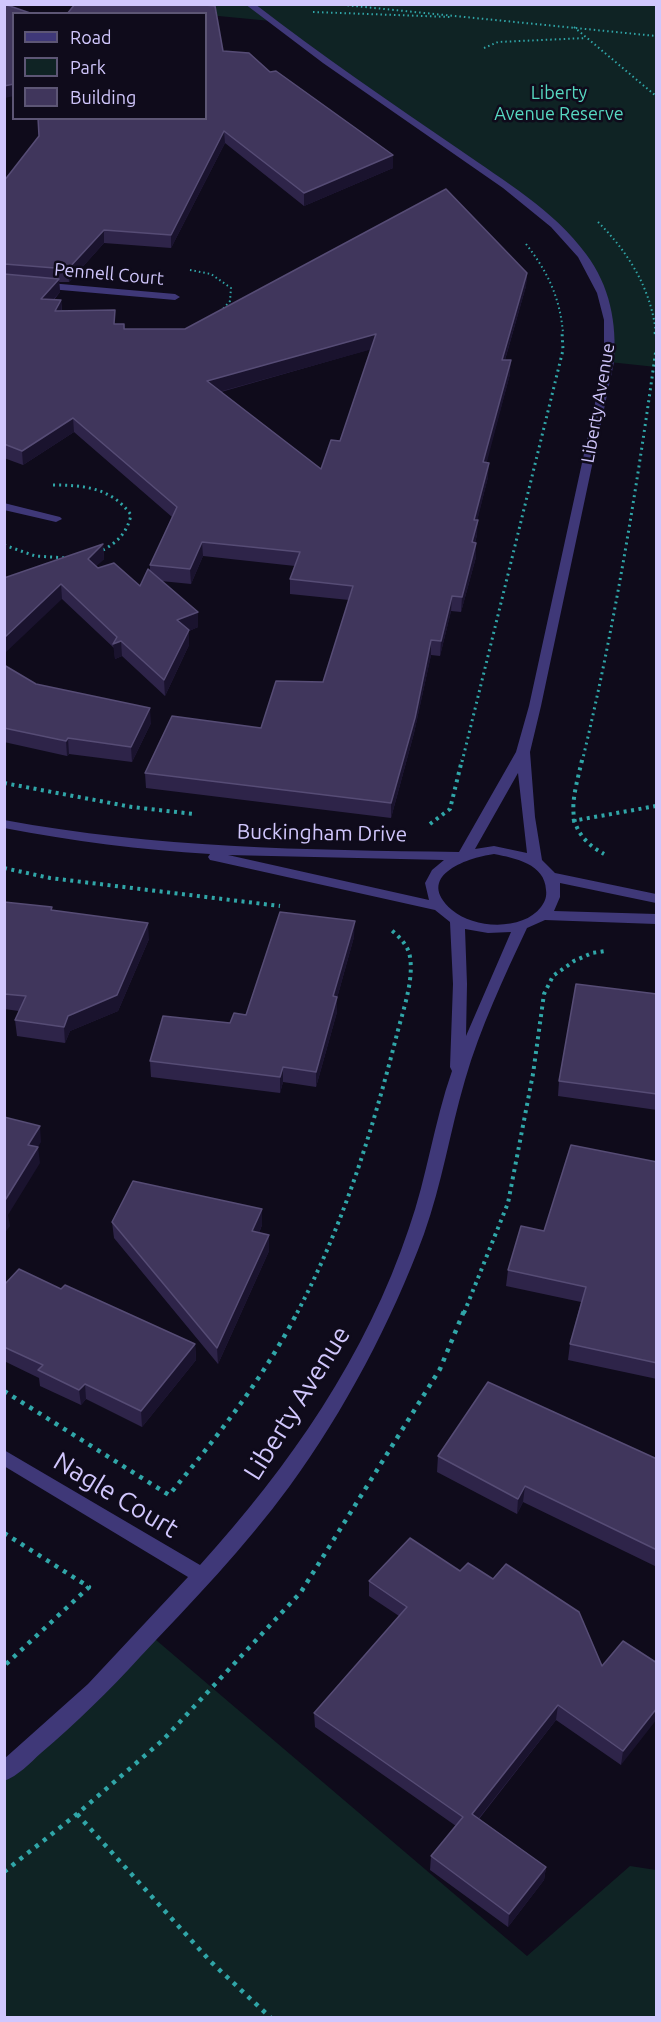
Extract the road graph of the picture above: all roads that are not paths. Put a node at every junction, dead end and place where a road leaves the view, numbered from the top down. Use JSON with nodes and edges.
{"nodes":[{"id":1,"x":249,"y":4,"type":"edge"},
{"id":2,"x":4,"y":282,"type":"edge"},
{"id":3,"x":176,"y":297,"type":"dead end"},
{"id":4,"x":4,"y":506,"type":"edge"},
{"id":5,"x":56,"y":519,"type":"dead end"},
{"id":6,"x":523,"y":752,"type":"junction"},
{"id":7,"x":4,"y":824,"type":"edge"},
{"id":8,"x":183,"y":850,"type":"junction"},
{"id":9,"x":463,"y":855,"type":"junction"},
{"id":10,"x":535,"y":862,"type":"junction"},
{"id":11,"x":550,"y":877,"type":"junction"},
{"id":12,"x":657,"y":898,"type":"edge"},
{"id":13,"x":441,"y":908,"type":"junction"},
{"id":14,"x":542,"y":915,"type":"junction"},
{"id":15,"x":657,"y":919,"type":"edge"},
{"id":16,"x":457,"y":920,"type":"junction"},
{"id":17,"x":521,"y":925,"type":"junction"},
{"id":18,"x":457,"y":1079,"type":"junction"},
{"id":19,"x":4,"y":1458,"type":"edge"},
{"id":20,"x":201,"y":1575,"type":"junction"},
{"id":21,"x":4,"y":1772,"type":"edge"}],
"edges":[{"from":1,"to":6,"type":"street","name":"Liberty Avenue"},
{"from":2,"to":3,"type":"street","name":"Pennell Court"},
{"from":4,"to":5,"type":"street"},
{"from":6,"to":9,"type":"street","name":"Liberty Avenue"},
{"from":6,"to":10,"type":"street","name":"Liberty Avenue"},
{"from":7,"to":8,"type":"street","name":"Buckingham Drive"},
{"from":8,"to":9,"type":"street","name":"Buckingham Drive"},
{"from":8,"to":13,"type":"street","name":"Buckingham Drive"},
{"from":9,"to":10,"type":"street"},
{"from":9,"to":13,"type":"street"},
{"from":10,"to":11,"type":"street"},
{"from":11,"to":12,"type":"street"},
{"from":11,"to":14,"type":"street"},
{"from":13,"to":16,"type":"street"},
{"from":14,"to":15,"type":"street"},
{"from":14,"to":17,"type":"street"},
{"from":16,"to":17,"type":"street"},
{"from":16,"to":18,"type":"street","name":"Liberty Avenue"},
{"from":17,"to":18,"type":"street","name":"Liberty Avenue"},
{"from":18,"to":20,"type":"street","name":"Liberty Avenue"},
{"from":19,"to":20,"type":"street","name":"Nagle Court"},
{"from":20,"to":21,"type":"street","name":"Liberty Avenue"}]}
